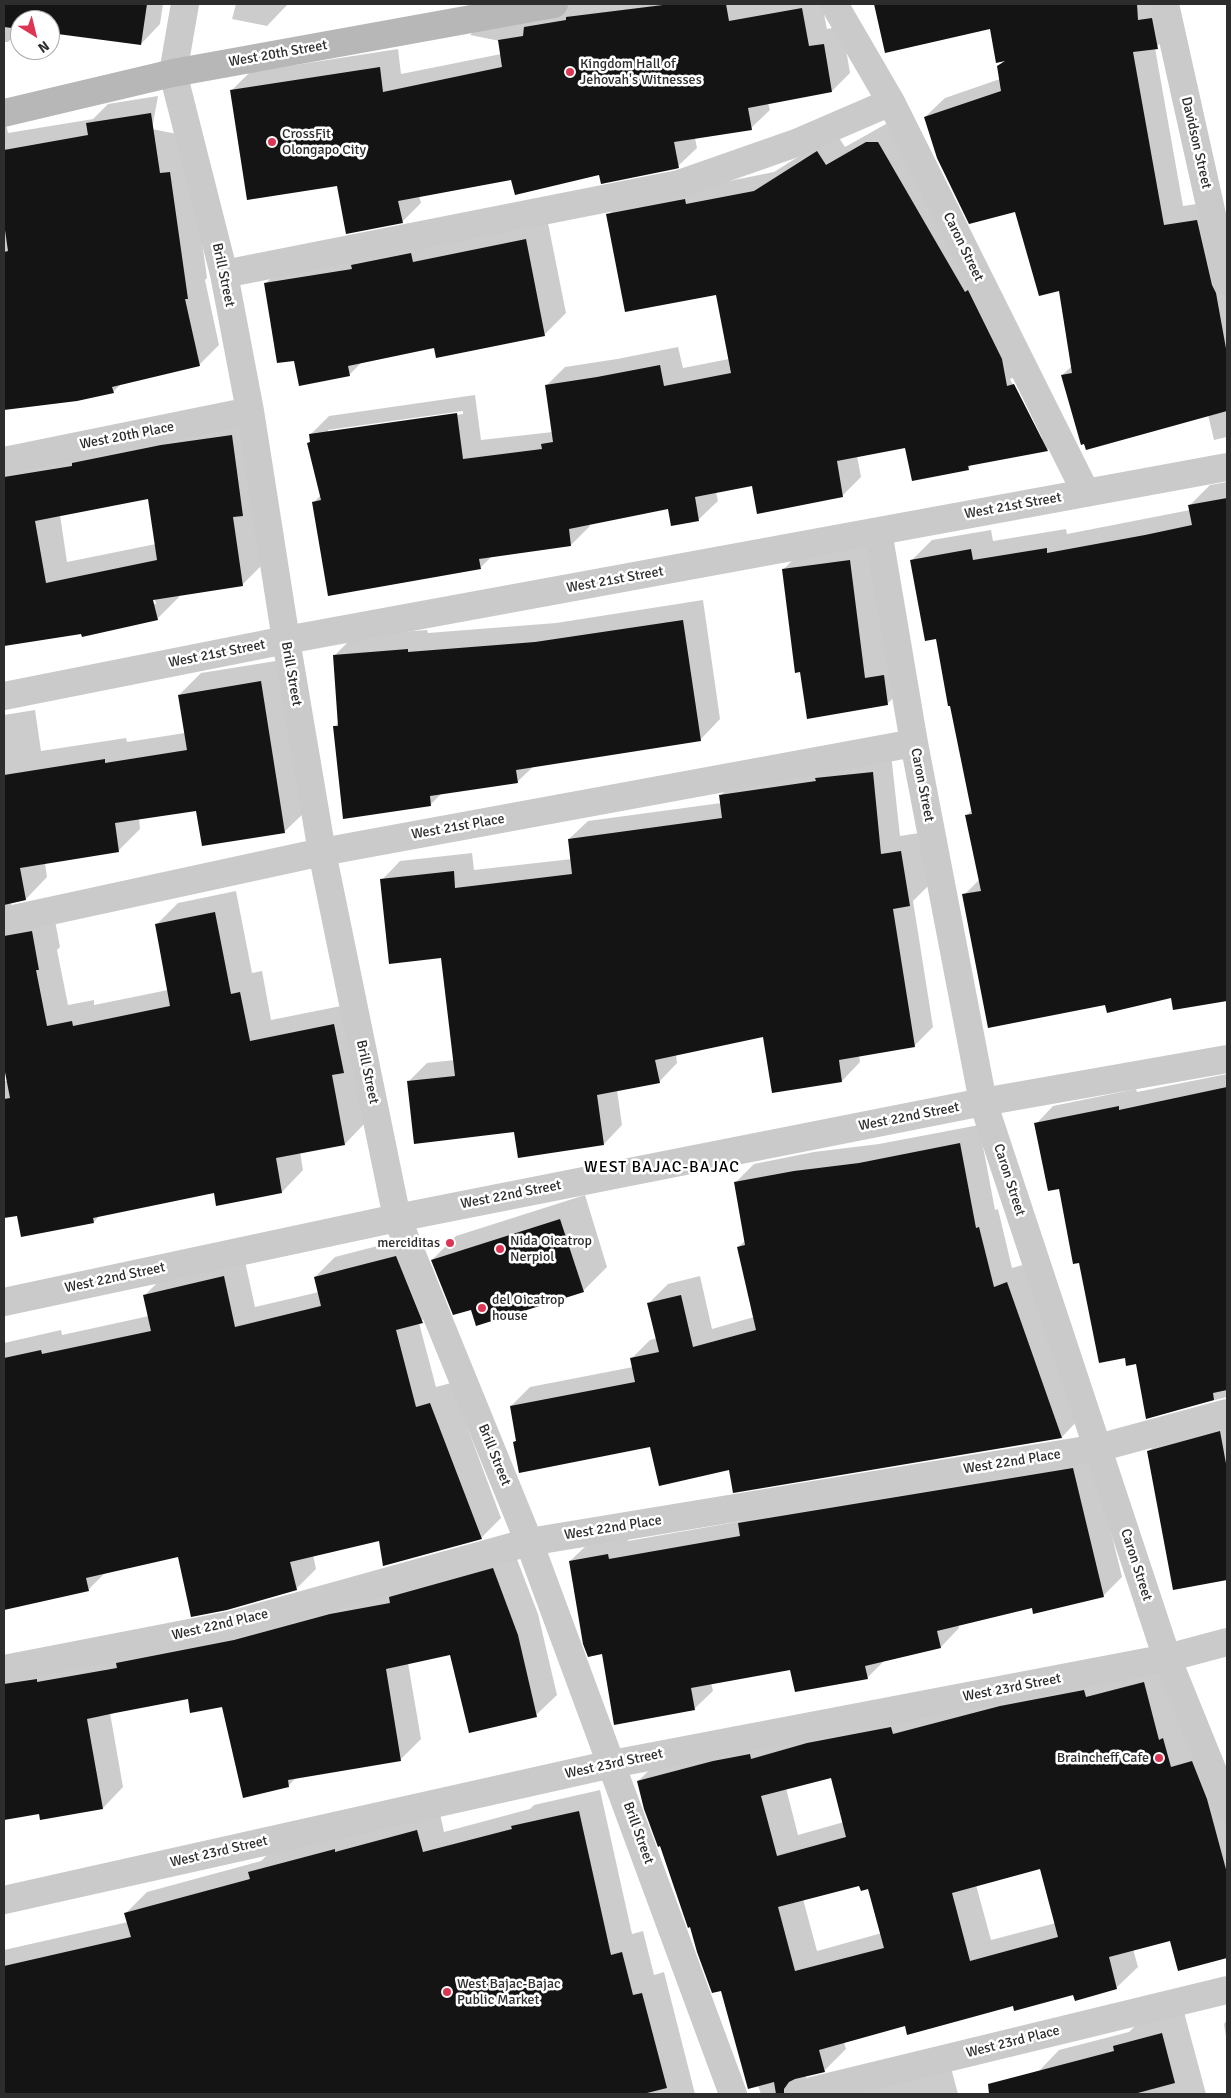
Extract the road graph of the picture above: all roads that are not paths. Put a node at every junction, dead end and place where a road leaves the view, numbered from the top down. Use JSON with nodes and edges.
{"nodes":[{"id":1,"x":184,"y":4,"type":"edge"},
{"id":2,"x":554,"y":4,"type":"edge"},
{"id":3,"x":834,"y":4,"type":"edge"},
{"id":4,"x":1165,"y":4,"type":"edge"},
{"id":5,"x":174,"y":73,"type":"junction"},
{"id":6,"x":891,"y":102,"type":"junction"},
{"id":7,"x":4,"y":113,"type":"edge"},
{"id":8,"x":224,"y":274,"type":"junction"},
{"id":9,"x":1227,"y":282,"type":"edge"},
{"id":10,"x":250,"y":411,"type":"junction"},
{"id":11,"x":4,"y":460,"type":"edge"},
{"id":12,"x":1227,"y":468,"type":"edge"},
{"id":13,"x":1086,"y":493,"type":"junction"},
{"id":14,"x":878,"y":531,"type":"junction"},
{"id":15,"x":286,"y":640,"type":"junction"},
{"id":16,"x":4,"y":696,"type":"edge"},
{"id":17,"x":914,"y":743,"type":"junction"},
{"id":18,"x":322,"y":852,"type":"junction"},
{"id":19,"x":4,"y":921,"type":"edge"},
{"id":20,"x":1227,"y":1059,"type":"edge"},
{"id":21,"x":984,"y":1102,"type":"junction"},
{"id":22,"x":397,"y":1218,"type":"junction"},
{"id":23,"x":4,"y":1302,"type":"edge"},
{"id":24,"x":1227,"y":1413,"type":"edge"},
{"id":25,"x":1098,"y":1448,"type":"junction"},
{"id":26,"x":529,"y":1542,"type":"junction"},
{"id":27,"x":1227,"y":1642,"type":"edge"},
{"id":28,"x":1167,"y":1658,"type":"junction"},
{"id":29,"x":4,"y":1669,"type":"edge"},
{"id":30,"x":612,"y":1764,"type":"junction"},
{"id":31,"x":1227,"y":1806,"type":"edge"},
{"id":32,"x":4,"y":1900,"type":"edge"},
{"id":33,"x":1227,"y":1990,"type":"edge"},
{"id":34,"x":734,"y":2094,"type":"edge"},
{"id":35,"x":799,"y":2094,"type":"edge"}],
"edges":[{"from":1,"to":5,"type":"street","name":"Brill Street"},
{"from":2,"to":5,"type":"street","name":"West 20th Street"},
{"from":3,"to":6,"type":"street","name":"Caron Street"},
{"from":4,"to":9,"type":"street","name":"Davidson Street"},
{"from":5,"to":7,"type":"street","name":"West 20th Street"},
{"from":5,"to":8,"type":"street","name":"Brill Street"},
{"from":6,"to":8,"type":"street"},
{"from":6,"to":13,"type":"street","name":"Caron Street"},
{"from":8,"to":10,"type":"street","name":"Brill Street"},
{"from":10,"to":11,"type":"street","name":"West 20th Place"},
{"from":10,"to":15,"type":"street","name":"Brill Street"},
{"from":12,"to":13,"type":"street","name":"West 21st Street"},
{"from":13,"to":14,"type":"street","name":"West 21st Street"},
{"from":14,"to":15,"type":"street","name":"West 21st Street"},
{"from":14,"to":17,"type":"street","name":"Caron Street"},
{"from":15,"to":16,"type":"street","name":"West 21st Street"},
{"from":15,"to":18,"type":"street","name":"Brill Street"},
{"from":17,"to":18,"type":"street","name":"West 21st Place"},
{"from":17,"to":21,"type":"street","name":"Caron Street"},
{"from":18,"to":19,"type":"street","name":"West 21st Place"},
{"from":18,"to":22,"type":"street","name":"Brill Street"},
{"from":20,"to":21,"type":"street","name":"West 22nd Street"},
{"from":21,"to":22,"type":"street","name":"West 22nd Street"},
{"from":21,"to":25,"type":"street","name":"Caron Street"},
{"from":22,"to":23,"type":"street","name":"West 22nd Street"},
{"from":22,"to":26,"type":"street","name":"Brill Street"},
{"from":24,"to":25,"type":"street","name":"West 22nd Place"},
{"from":25,"to":26,"type":"street","name":"West 22nd Place"},
{"from":25,"to":28,"type":"street","name":"Caron Street"},
{"from":26,"to":29,"type":"street","name":"West 22nd Place"},
{"from":26,"to":30,"type":"street","name":"Brill Street"},
{"from":27,"to":28,"type":"street","name":"West 23rd Street"},
{"from":28,"to":30,"type":"street","name":"West 23rd Street"},
{"from":28,"to":31,"type":"street","name":"Caron Street"},
{"from":30,"to":32,"type":"street","name":"West 23rd Street"},
{"from":30,"to":34,"type":"street","name":"Brill Street"},
{"from":33,"to":35,"type":"street","name":"West 23rd Place"}]}
